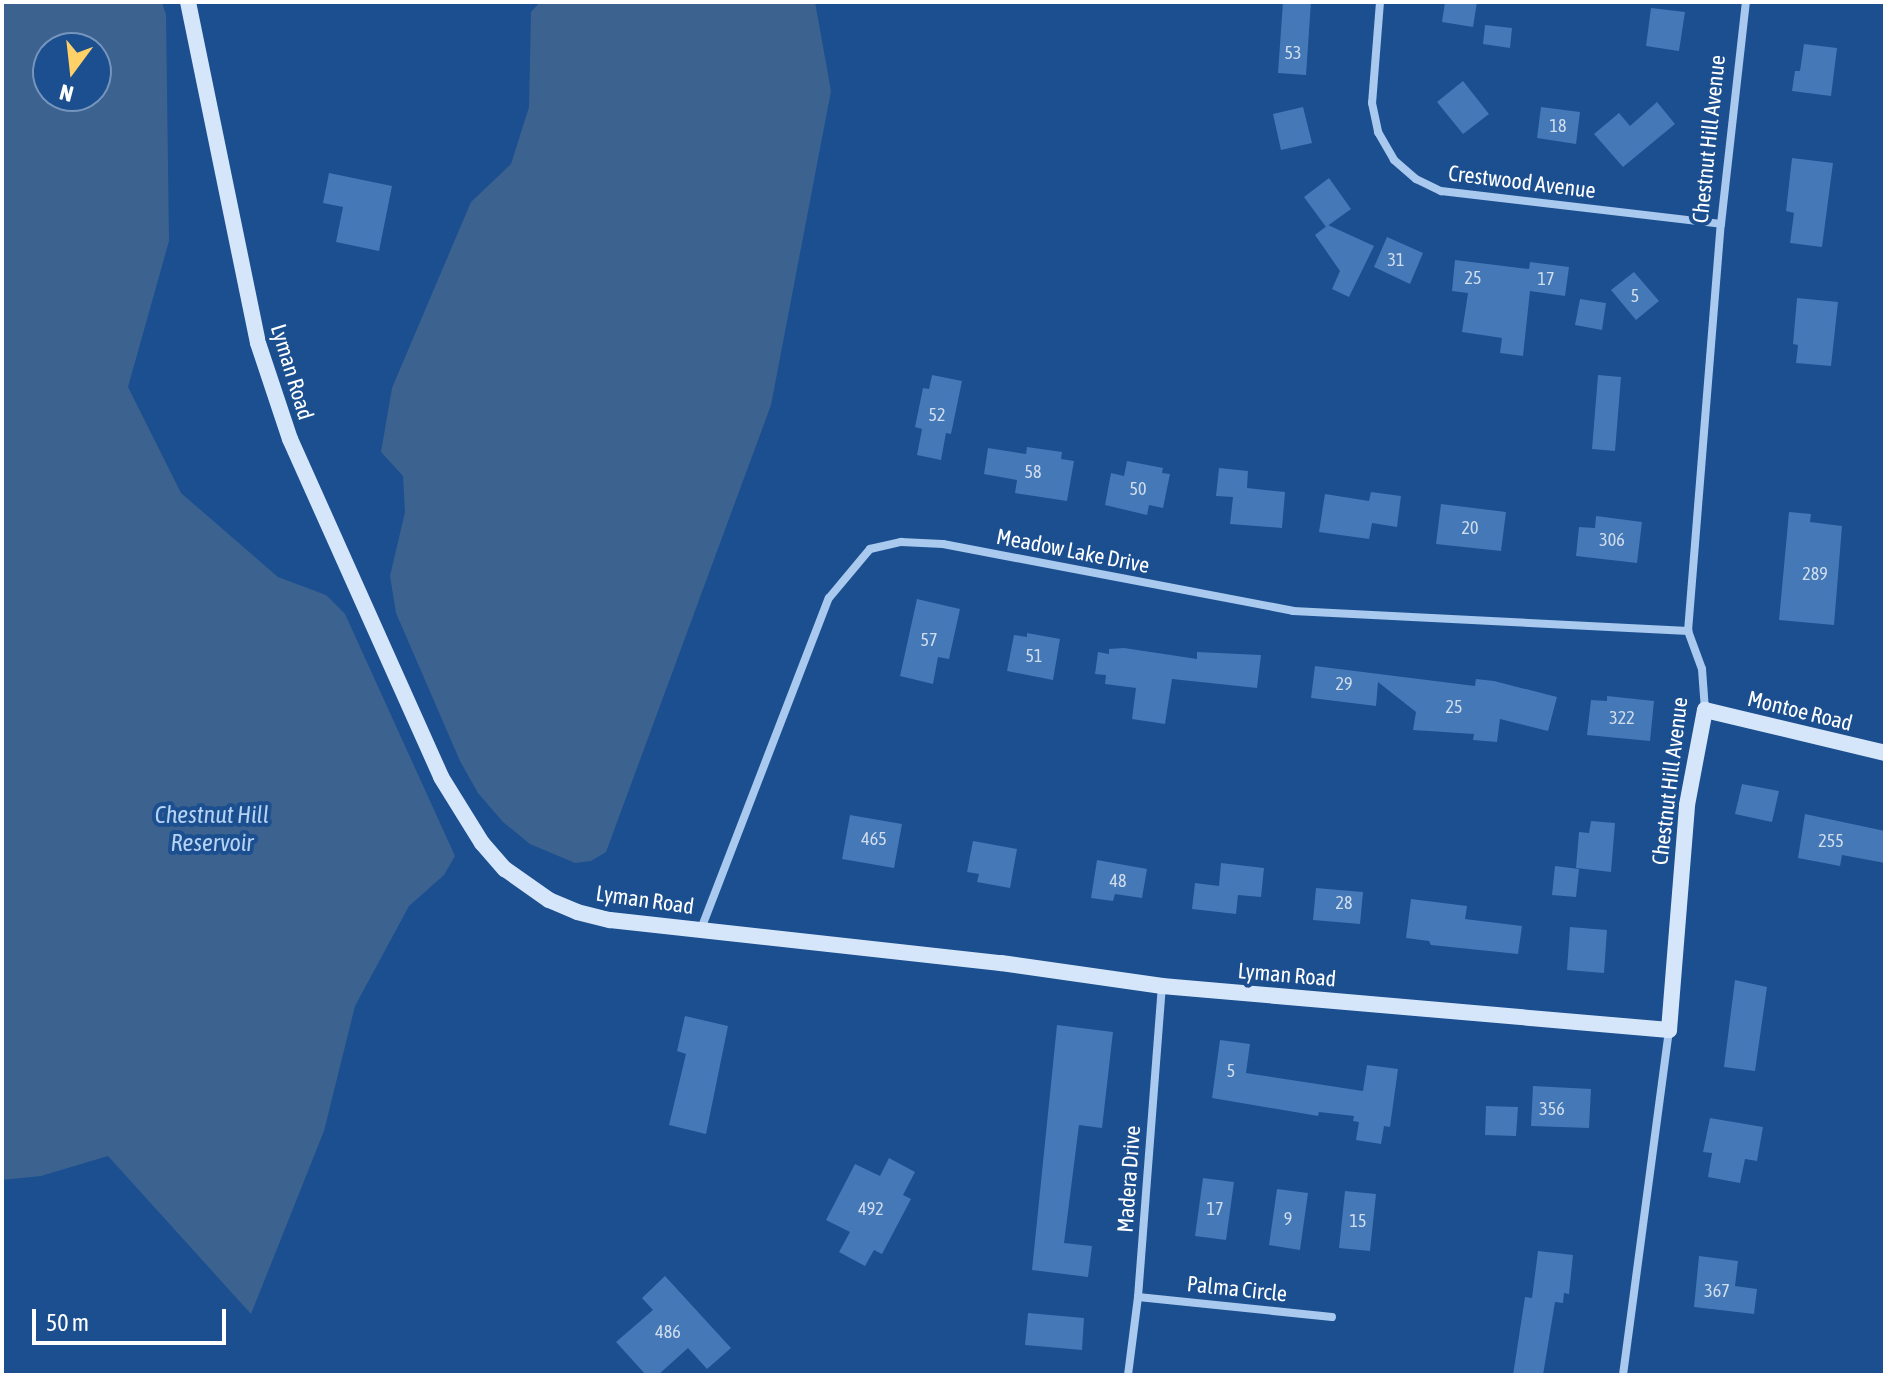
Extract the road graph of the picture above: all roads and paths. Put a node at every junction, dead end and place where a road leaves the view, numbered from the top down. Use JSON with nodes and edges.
{"nodes":[{"id":1,"x":188,"y":2,"type":"edge"},
{"id":2,"x":1380,"y":2,"type":"edge"},
{"id":3,"x":1746,"y":2,"type":"edge"},
{"id":4,"x":1721,"y":224,"type":"junction"},
{"id":5,"x":1688,"y":631,"type":"junction"},
{"id":6,"x":1705,"y":710,"type":"junction"},
{"id":7,"x":1885,"y":753,"type":"edge"},
{"id":8,"x":700,"y":930,"type":"junction"},
{"id":9,"x":1162,"y":986,"type":"junction"},
{"id":10,"x":1669,"y":1030,"type":"junction"},
{"id":11,"x":1138,"y":1297,"type":"junction"},
{"id":12,"x":1332,"y":1317,"type":"dead end"},
{"id":13,"x":1128,"y":1375,"type":"edge"},
{"id":14,"x":1623,"y":1375,"type":"edge"}],
"edges":[{"from":1,"to":8,"type":"street","name":"Lyman Road"},
{"from":2,"to":4,"type":"street","name":"Crestwood Avenue"},
{"from":3,"to":4,"type":"street","name":"Chestnut Hill Avenue"},
{"from":4,"to":5,"type":"street","name":"Chestnut Hill Avenue"},
{"from":5,"to":6,"type":"street","name":"Chestnut Hill Avenue"},
{"from":5,"to":8,"type":"street","name":"Meadow Lake Drive"},
{"from":6,"to":7,"type":"street","name":"Montoe Road"},
{"from":6,"to":10,"type":"street","name":"Chestnut Hill Avenue"},
{"from":8,"to":9,"type":"street","name":"Lyman Road"},
{"from":9,"to":10,"type":"street","name":"Lyman Road"},
{"from":9,"to":11,"type":"street","name":"Madera Drive"},
{"from":10,"to":14,"type":"street","name":"Chestnut Hill Avenue"},
{"from":11,"to":12,"type":"street","name":"Palma Circle"},
{"from":11,"to":13,"type":"street","name":"Madera Drive"}]}
